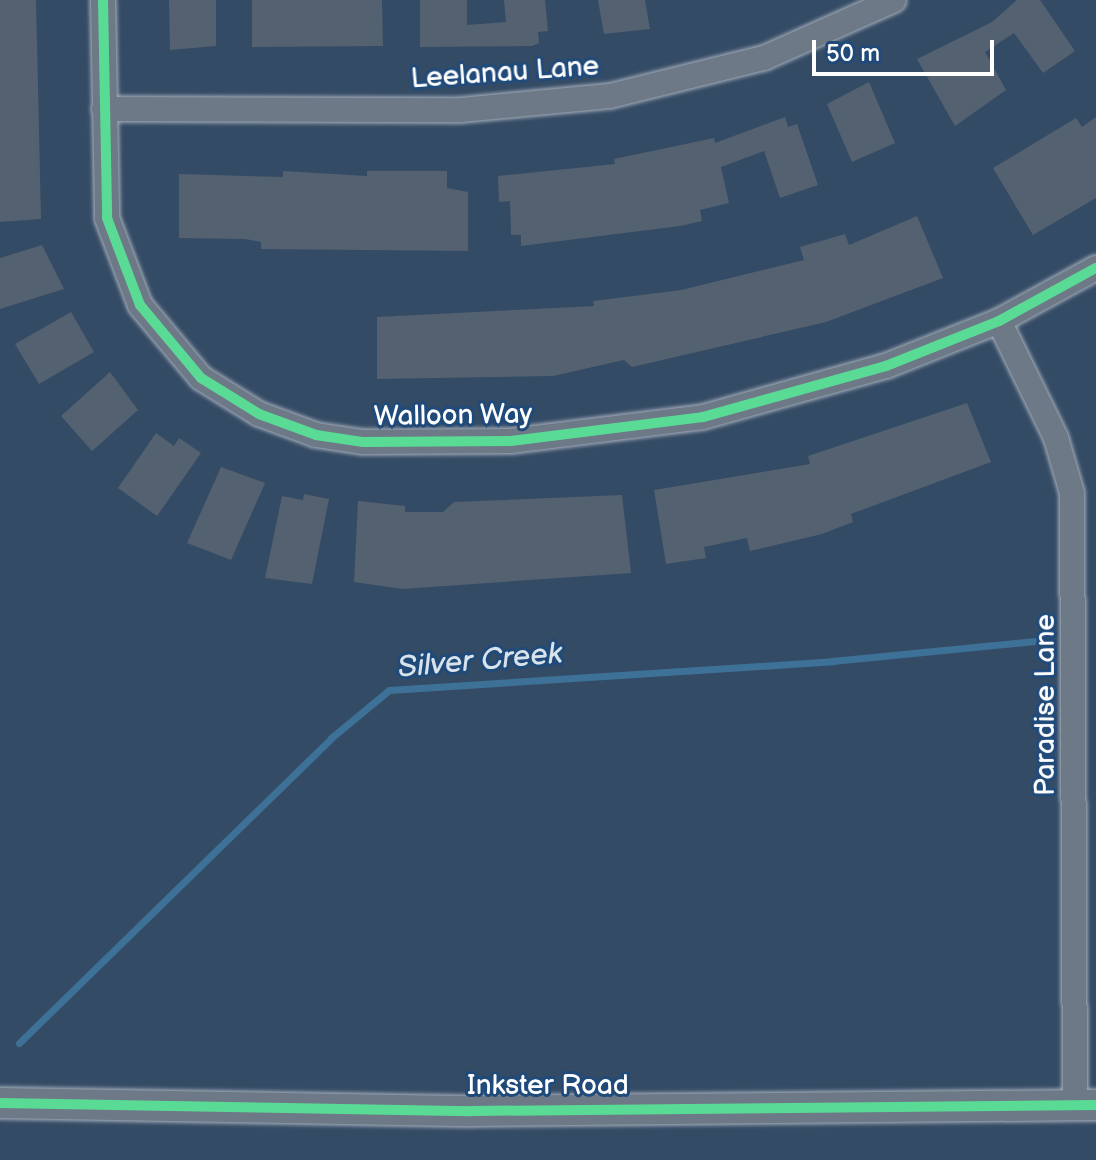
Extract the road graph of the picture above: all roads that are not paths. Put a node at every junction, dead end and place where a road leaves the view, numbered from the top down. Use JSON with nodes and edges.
{"nodes":[{"id":1,"x":103,"y":0,"type":"edge"},
{"id":2,"x":894,"y":0,"type":"edge"},
{"id":3,"x":104,"y":109,"type":"junction"},
{"id":4,"x":1096,"y":268,"type":"edge"},
{"id":5,"x":999,"y":321,"type":"junction"},
{"id":6,"x":1086,"y":851,"type":"edge"},
{"id":7,"x":0,"y":1103,"type":"edge"},
{"id":8,"x":1086,"y":1105,"type":"edge"}],
"edges":[{"from":1,"to":3,"type":"street","name":"Walloon Way"},
{"from":2,"to":3,"type":"street","name":"Leelanau Lane"},
{"from":3,"to":5,"type":"street","name":"Walloon Way"},
{"from":4,"to":5,"type":"street","name":"Walloon Way"},
{"from":5,"to":6,"type":"street","name":"Paradise Lane"},
{"from":6,"to":8,"type":"street","name":"Paradise Lane"},
{"from":7,"to":8,"type":"street","name":"Inkster Road"}]}
